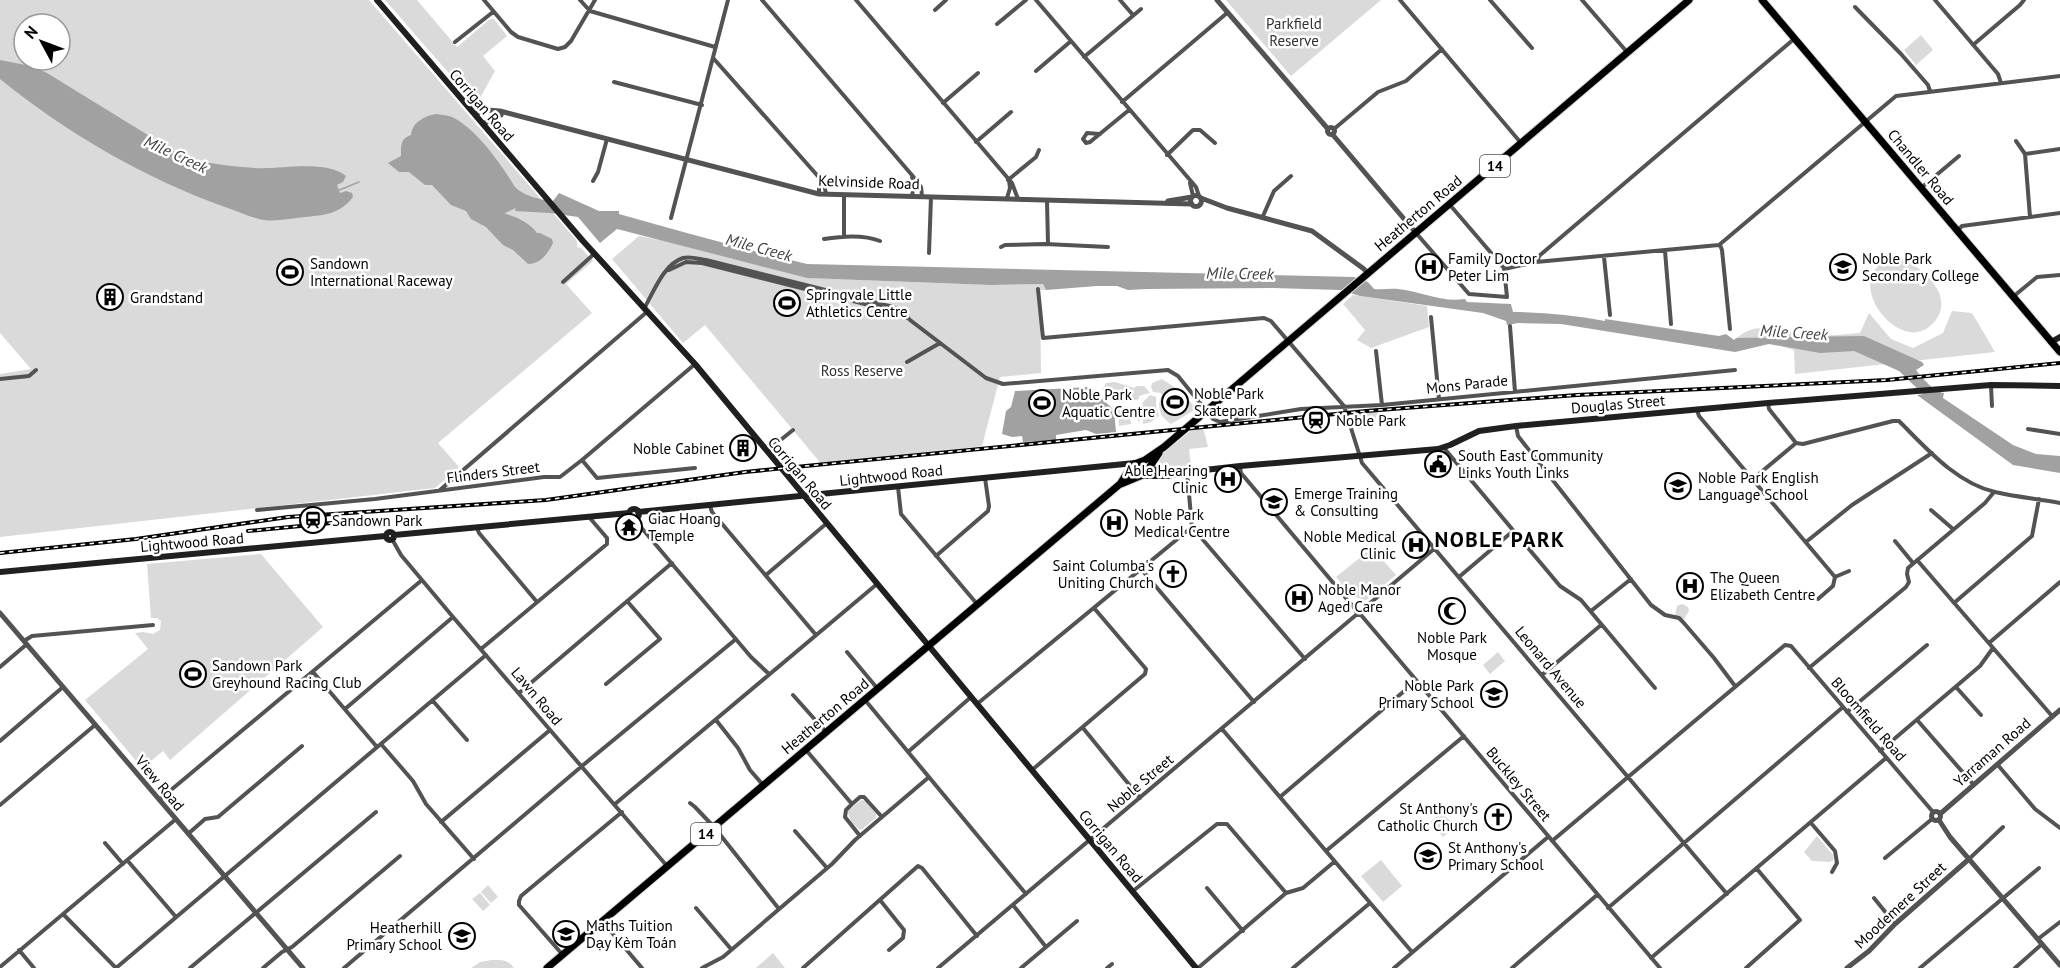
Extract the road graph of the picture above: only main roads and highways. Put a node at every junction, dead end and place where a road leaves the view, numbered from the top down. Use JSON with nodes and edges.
{"nodes":[{"id":1,"x":377,"y":0,"type":"edge"},
{"id":2,"x":1689,"y":0,"type":"edge"},
{"id":3,"x":1762,"y":0,"type":"edge"},
{"id":4,"x":2060,"y":337,"type":"edge"},
{"id":5,"x":2057,"y":346,"type":"edge"},
{"id":6,"x":2058,"y":385,"type":"edge"},
{"id":7,"x":1162,"y":450,"type":"junction"},
{"id":8,"x":1136,"y":463,"type":"junction"},
{"id":9,"x":1111,"y":466,"type":"junction"},
{"id":10,"x":1150,"y":469,"type":"junction"},
{"id":11,"x":1129,"y":471,"type":"junction"},
{"id":12,"x":1163,"y":472,"type":"junction"},
{"id":13,"x":1186,"y":472,"type":"junction"},
{"id":14,"x":1139,"y":477,"type":"junction"},
{"id":15,"x":1120,"y":484,"type":"junction"},
{"id":16,"x":803,"y":495,"type":"junction"},
{"id":17,"x":638,"y":512,"type":"junction"},
{"id":18,"x":629,"y":513,"type":"junction"},
{"id":19,"x":0,"y":572,"type":"edge"},
{"id":20,"x":929,"y":645,"type":"junction"},
{"id":21,"x":547,"y":968,"type":"edge"},
{"id":22,"x":1197,"y":968,"type":"edge"}],
"edges":[{"from":1,"to":16,"type":"main road","name":"Corrigan Road"},
{"from":2,"to":7,"type":"main road","name":"Heatherton Road","number":"14"},
{"from":3,"to":5,"type":"main road","name":"Chandler Road"},
{"from":4,"to":5,"type":"main road"},
{"from":6,"to":13,"type":"main road","name":"Douglas Street"},
{"from":7,"to":8,"type":"main road","name":"Heatherton Road","number":"14"},
{"from":7,"to":10,"type":"main road","name":"Heatherton Road","number":"14"},
{"from":7,"to":12,"type":"main road"},
{"from":8,"to":9,"type":"main road","name":"Lightwood Road"},
{"from":8,"to":10,"type":"main road"},
{"from":8,"to":11,"type":"main road","number":"14"},
{"from":9,"to":11,"type":"main road","name":"Lightwood Road"},
{"from":9,"to":16,"type":"main road","name":"Lightwood Road"},
{"from":10,"to":12,"type":"main road","name":"Douglas Street"},
{"from":10,"to":14,"type":"main road","number":"14"},
{"from":11,"to":14,"type":"main road"},
{"from":11,"to":15,"type":"main road","name":"Heatherton Road","number":"14"},
{"from":12,"to":13,"type":"main road","name":"Douglas Street"},
{"from":13,"to":14,"type":"main road","name":"Douglas Street"},
{"from":14,"to":15,"type":"main road","name":"Heatherton Road","number":"14"},
{"from":15,"to":20,"type":"main road","name":"Heatherton Road","number":"14"},
{"from":16,"to":17,"type":"main road","name":"Lightwood Road"},
{"from":16,"to":20,"type":"main road","name":"Corrigan Road"},
{"from":17,"to":18,"type":"main road"},
{"from":17,"to":18,"type":"main road"},
{"from":18,"to":19,"type":"main road","name":"Lightwood Road"},
{"from":20,"to":21,"type":"main road","name":"Heatherton Road","number":"14"},
{"from":20,"to":22,"type":"main road","name":"Corrigan Road"}]}
